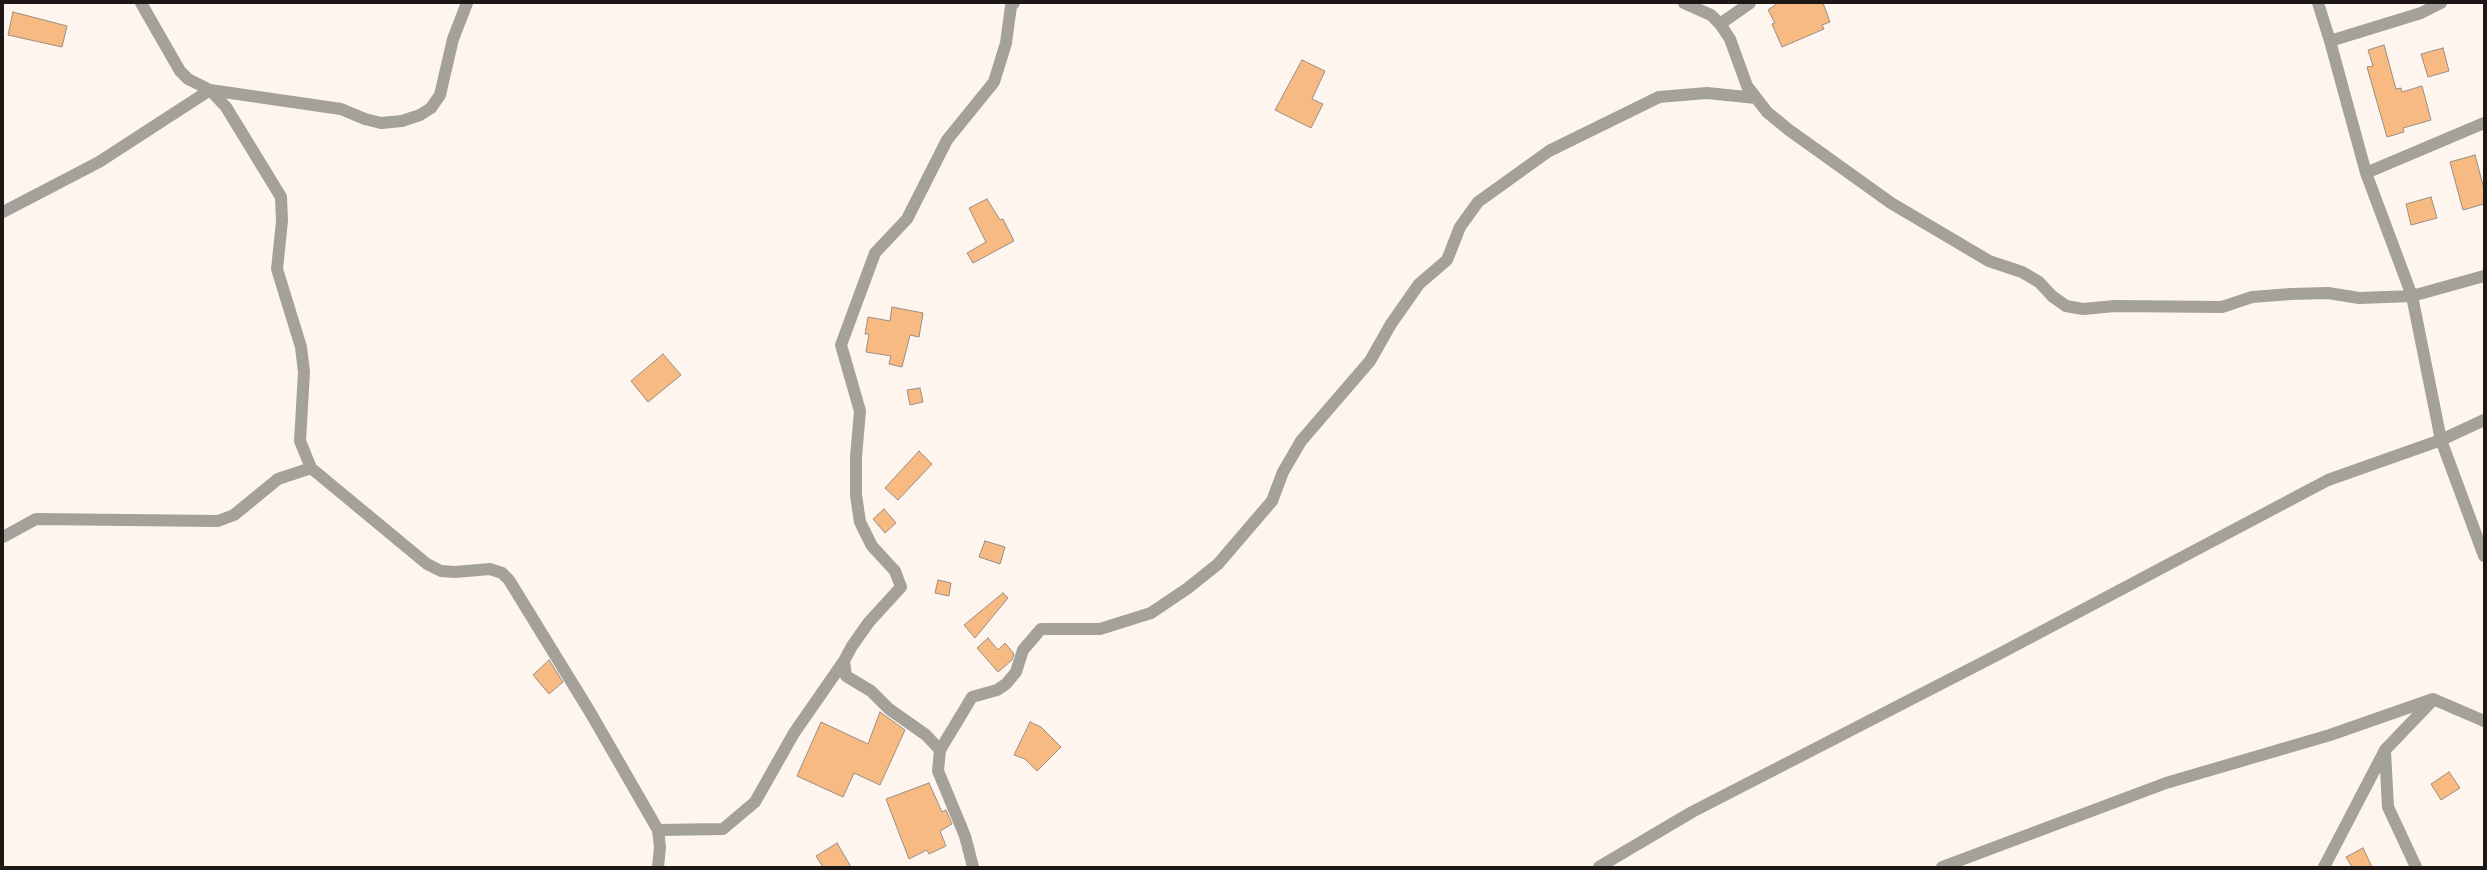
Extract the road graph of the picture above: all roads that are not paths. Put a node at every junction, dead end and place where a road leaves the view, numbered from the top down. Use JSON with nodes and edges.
{"nodes":[{"id":1,"x":141,"y":3,"type":"edge"},
{"id":2,"x":466,"y":3,"type":"edge"},
{"id":3,"x":1014,"y":3,"type":"edge"},
{"id":4,"x":1684,"y":3,"type":"edge"},
{"id":5,"x":1750,"y":3,"type":"edge"},
{"id":6,"x":2318,"y":3,"type":"edge"},
{"id":7,"x":2440,"y":3,"type":"edge"},
{"id":8,"x":1720,"y":24,"type":"junction"},
{"id":9,"x":2330,"y":41,"type":"junction"},
{"id":10,"x":210,"y":90,"type":"junction"},
{"id":11,"x":1756,"y":98,"type":"junction"},
{"id":12,"x":2484,"y":123,"type":"edge"},
{"id":13,"x":2366,"y":173,"type":"junction"},
{"id":14,"x":3,"y":212,"type":"edge"},
{"id":15,"x":2484,"y":276,"type":"edge"},
{"id":16,"x":2412,"y":296,"type":"junction"},
{"id":17,"x":2484,"y":420,"type":"edge"},
{"id":18,"x":2440,"y":440,"type":"junction"},
{"id":19,"x":311,"y":468,"type":"junction"},
{"id":20,"x":3,"y":537,"type":"edge"},
{"id":21,"x":2484,"y":556,"type":"edge"},
{"id":22,"x":844,"y":661,"type":"junction"},
{"id":23,"x":2433,"y":699,"type":"junction"},
{"id":24,"x":2484,"y":720,"type":"edge"},
{"id":25,"x":940,"y":750,"type":"junction"},
{"id":26,"x":2385,"y":750,"type":"junction"},
{"id":27,"x":658,"y":830,"type":"junction"},
{"id":28,"x":658,"y":867,"type":"edge"},
{"id":29,"x":973,"y":867,"type":"edge"},
{"id":30,"x":1599,"y":867,"type":"edge"},
{"id":31,"x":1942,"y":867,"type":"edge"},
{"id":32,"x":2324,"y":867,"type":"edge"},
{"id":33,"x":2416,"y":867,"type":"edge"}],
"edges":[{"from":1,"to":10,"type":"street"},
{"from":2,"to":10,"type":"street"},
{"from":3,"to":22,"type":"street"},
{"from":4,"to":8,"type":"street"},
{"from":5,"to":8,"type":"street"},
{"from":6,"to":9,"type":"street"},
{"from":7,"to":9,"type":"street"},
{"from":8,"to":11,"type":"street"},
{"from":9,"to":13,"type":"street"},
{"from":10,"to":14,"type":"street"},
{"from":10,"to":19,"type":"street"},
{"from":11,"to":16,"type":"street"},
{"from":11,"to":25,"type":"street"},
{"from":12,"to":13,"type":"street"},
{"from":13,"to":16,"type":"street"},
{"from":15,"to":16,"type":"street"},
{"from":16,"to":18,"type":"street"},
{"from":17,"to":18,"type":"street"},
{"from":18,"to":21,"type":"street"},
{"from":18,"to":30,"type":"street"},
{"from":19,"to":20,"type":"street"},
{"from":19,"to":27,"type":"street"},
{"from":22,"to":25,"type":"street"},
{"from":22,"to":27,"type":"street"},
{"from":23,"to":24,"type":"street"},
{"from":23,"to":26,"type":"street"},
{"from":23,"to":31,"type":"street"},
{"from":25,"to":29,"type":"street"},
{"from":26,"to":32,"type":"street"},
{"from":26,"to":33,"type":"street"},
{"from":27,"to":28,"type":"street"}]}
